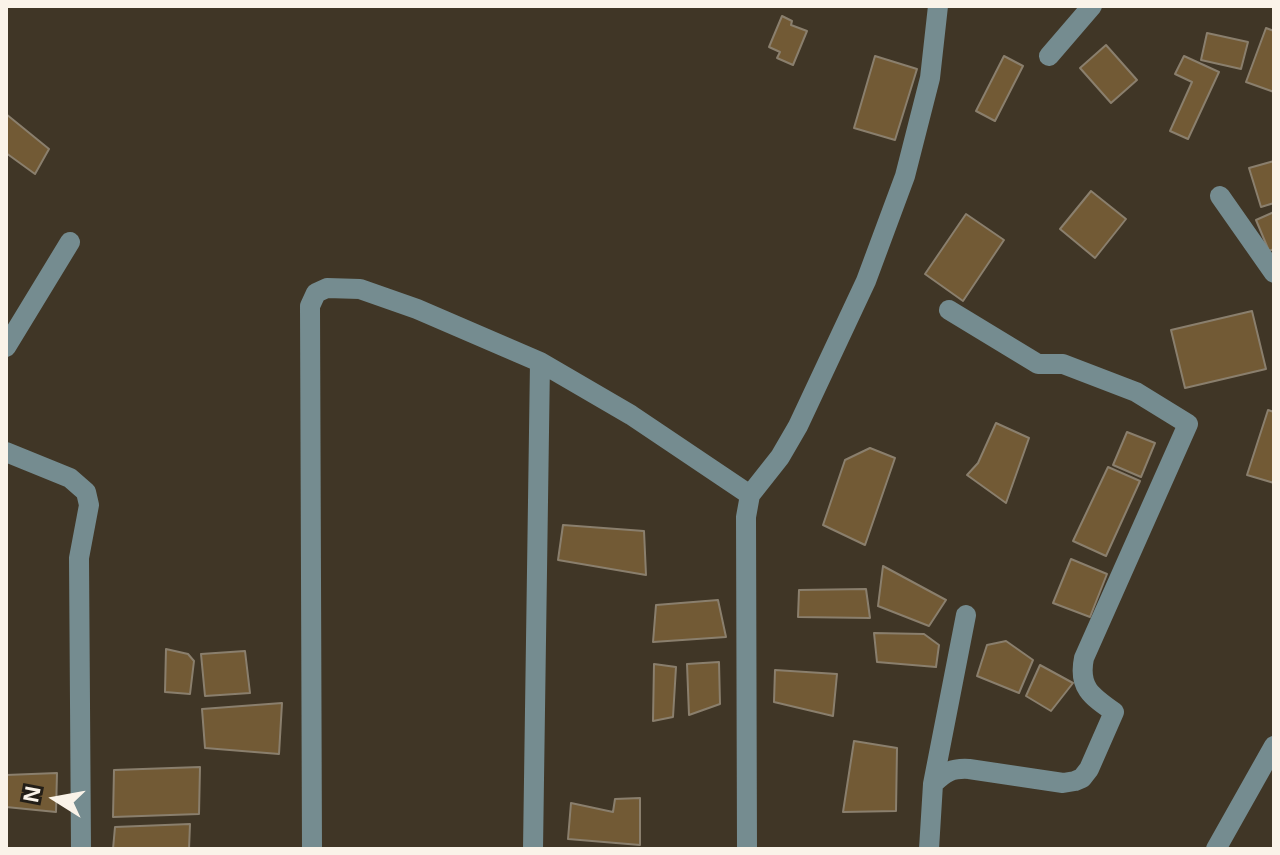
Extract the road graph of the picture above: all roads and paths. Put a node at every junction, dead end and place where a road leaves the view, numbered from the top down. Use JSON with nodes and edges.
{"nodes":[{"id":1,"x":938,"y":6,"type":"edge"},
{"id":2,"x":1092,"y":6,"type":"edge"},
{"id":3,"x":1049,"y":56,"type":"dead end"},
{"id":4,"x":1220,"y":196,"type":"dead end"},
{"id":5,"x":70,"y":242,"type":"dead end"},
{"id":6,"x":1274,"y":273,"type":"edge"},
{"id":7,"x":949,"y":310,"type":"dead end"},
{"id":8,"x":6,"y":347,"type":"edge"},
{"id":9,"x":540,"y":362,"type":"junction"},
{"id":10,"x":6,"y":452,"type":"edge"},
{"id":11,"x":750,"y":495,"type":"junction"},
{"id":12,"x":966,"y":615,"type":"dead end"},
{"id":13,"x":1274,"y":746,"type":"edge"},
{"id":14,"x":933,"y":784,"type":"junction"},
{"id":15,"x":81,"y":849,"type":"edge"},
{"id":16,"x":312,"y":849,"type":"edge"},
{"id":17,"x":533,"y":849,"type":"edge"},
{"id":18,"x":747,"y":849,"type":"edge"},
{"id":19,"x":929,"y":849,"type":"edge"},
{"id":20,"x":1216,"y":849,"type":"edge"}],
"edges":[{"from":1,"to":11,"type":"street"},
{"from":2,"to":3,"type":"street"},
{"from":4,"to":6,"type":"street"},
{"from":5,"to":8,"type":"street"},
{"from":7,"to":14,"type":"street"},
{"from":9,"to":11,"type":"street"},
{"from":9,"to":16,"type":"street"},
{"from":9,"to":17,"type":"street"},
{"from":10,"to":15,"type":"street"},
{"from":11,"to":18,"type":"street"},
{"from":12,"to":14,"type":"street"},
{"from":13,"to":20,"type":"street"},
{"from":14,"to":19,"type":"street"}]}
